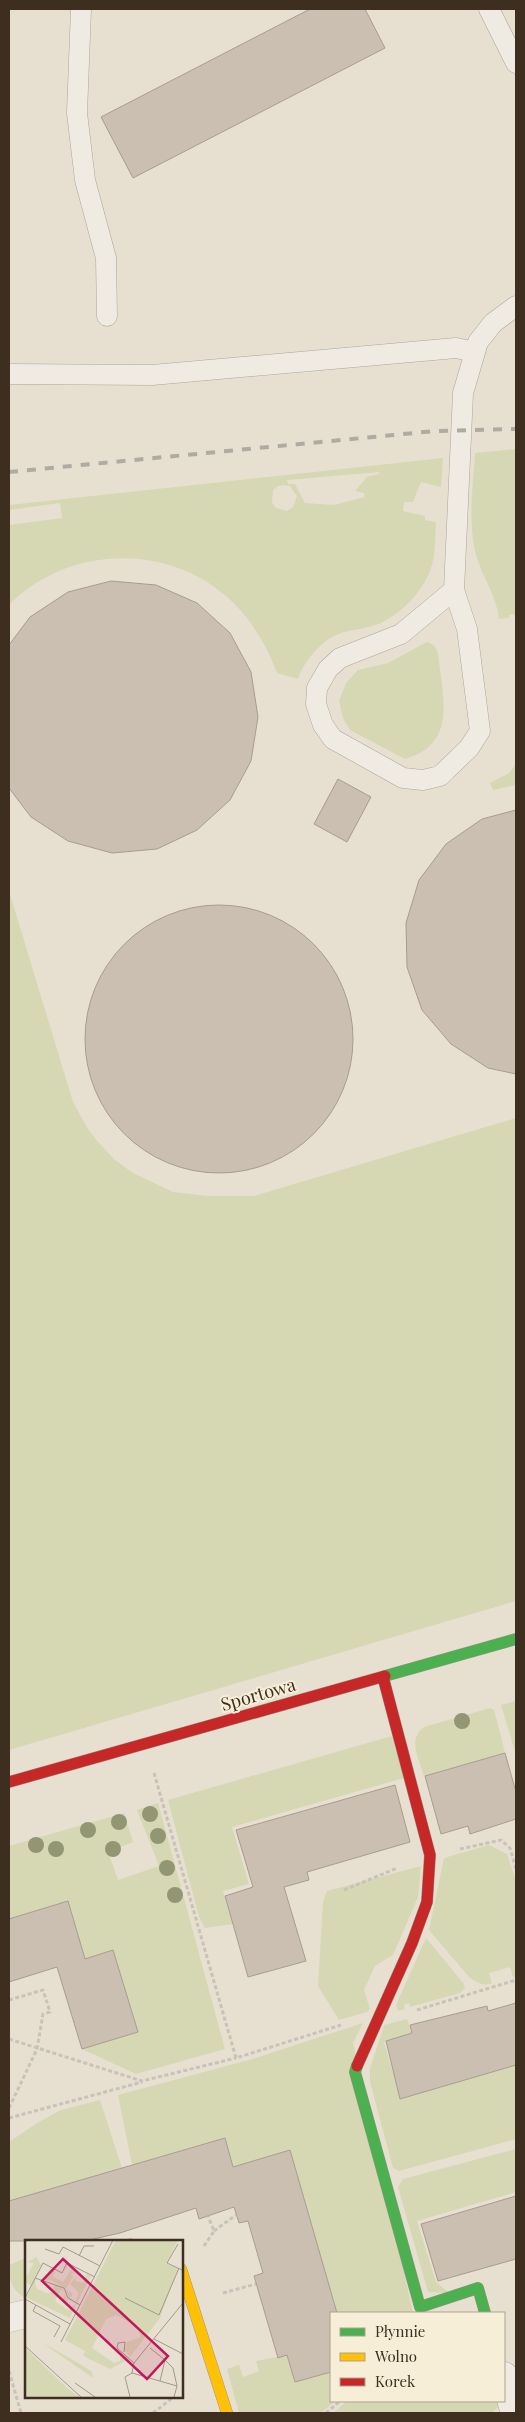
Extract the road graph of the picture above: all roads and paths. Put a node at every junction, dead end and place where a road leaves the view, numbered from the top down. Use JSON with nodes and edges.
{"nodes":[{"id":1,"x":81,"y":9,"type":"edge"},
{"id":2,"x":489,"y":9,"type":"edge"},
{"id":3,"x":516,"y":63,"type":"edge"},
{"id":4,"x":516,"y":306,"type":"edge"},
{"id":5,"x":107,"y":316,"type":"dead end"},
{"id":6,"x":475,"y":352,"type":"junction"},
{"id":7,"x":9,"y":374,"type":"edge"},
{"id":8,"x":454,"y":590,"type":"junction"},
{"id":9,"x":516,"y":1639,"type":"edge"},
{"id":10,"x":383,"y":1677,"type":"junction"},
{"id":11,"x":146,"y":1744,"type":"junction"},
{"id":12,"x":9,"y":1782,"type":"edge"},
{"id":13,"x":516,"y":1980,"type":"edge"},
{"id":14,"x":9,"y":2000,"type":"edge"},
{"id":15,"x":377,"y":2018,"type":"junction"},
{"id":16,"x":9,"y":2039,"type":"edge"},
{"id":17,"x":37,"y":2048,"type":"junction"},
{"id":18,"x":236,"y":2058,"type":"junction"},
{"id":19,"x":142,"y":2081,"type":"junction"},
{"id":20,"x":9,"y":2108,"type":"edge"},
{"id":21,"x":9,"y":2118,"type":"edge"},
{"id":22,"x":236,"y":2215,"type":"dead end"},
{"id":23,"x":214,"y":2231,"type":"dead end"},
{"id":24,"x":182,"y":2272,"type":"edge"},
{"id":25,"x":485,"y":2312,"type":"edge"},
{"id":26,"x":25,"y":2314,"type":"edge"},
{"id":27,"x":9,"y":2318,"type":"edge"},
{"id":28,"x":9,"y":2371,"type":"edge"},
{"id":29,"x":505,"y":2380,"type":"edge"},
{"id":30,"x":174,"y":2397,"type":"edge"},
{"id":31,"x":339,"y":2402,"type":"edge"},
{"id":32,"x":21,"y":2413,"type":"edge"},
{"id":33,"x":153,"y":2413,"type":"edge"},
{"id":34,"x":227,"y":2413,"type":"edge"},
{"id":35,"x":326,"y":2413,"type":"edge"},
{"id":36,"x":514,"y":2413,"type":"edge"}],
"edges":[{"from":1,"to":5,"type":"lane"},
{"from":2,"to":3,"type":"lane"},
{"from":4,"to":6,"type":"lane"},
{"from":6,"to":7,"type":"lane"},
{"from":6,"to":8,"type":"lane"},
{"from":8,"to":8,"type":"lane"},
{"from":9,"to":10,"type":"street","name":"Sportowa"},
{"from":10,"to":11,"type":"street","name":"Sportowa"},
{"from":10,"to":15,"type":"street"},
{"from":11,"to":12,"type":"street","name":"Sportowa"},
{"from":11,"to":18,"type":"path"},
{"from":13,"to":15,"type":"path"},
{"from":14,"to":17,"type":"path"},
{"from":15,"to":18,"type":"path"},
{"from":15,"to":25,"type":"street"},
{"from":16,"to":17,"type":"path"},
{"from":17,"to":19,"type":"path"},
{"from":17,"to":20,"type":"path"},
{"from":18,"to":19,"type":"path"},
{"from":19,"to":21,"type":"path"},
{"from":22,"to":23,"type":"path"},
{"from":24,"to":34,"type":"street"},
{"from":26,"to":27,"type":"street"},
{"from":28,"to":32,"type":"path"},
{"from":29,"to":36,"type":"street"},
{"from":30,"to":33,"type":"path"},
{"from":31,"to":35,"type":"path"}]}
